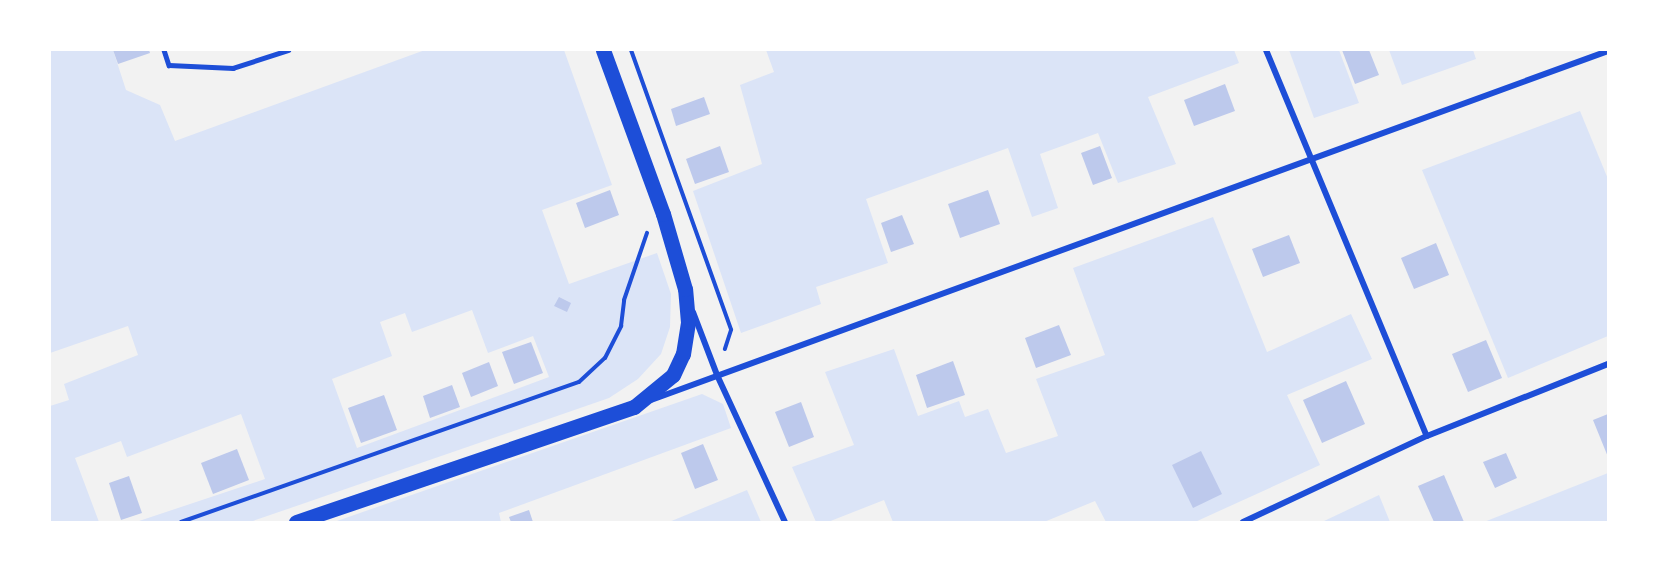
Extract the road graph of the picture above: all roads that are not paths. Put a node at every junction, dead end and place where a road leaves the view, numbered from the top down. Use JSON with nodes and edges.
{"nodes":[{"id":1,"x":164,"y":50,"type":"edge"},
{"id":2,"x":288,"y":50,"type":"edge"},
{"id":3,"x":603,"y":50,"type":"edge"},
{"id":4,"x":1266,"y":50,"type":"edge"},
{"id":5,"x":1608,"y":51,"type":"edge"},
{"id":6,"x":1310,"y":162,"type":"junction"},
{"id":7,"x":685,"y":289,"type":"junction"},
{"id":8,"x":1608,"y":364,"type":"edge"},
{"id":9,"x":717,"y":375,"type":"junction"},
{"id":10,"x":634,"y":407,"type":"junction"},
{"id":11,"x":1428,"y":436,"type":"junction"},
{"id":12,"x":296,"y":522,"type":"edge"},
{"id":13,"x":785,"y":522,"type":"edge"},
{"id":14,"x":1243,"y":522,"type":"edge"}],
"edges":[{"from":1,"to":2,"type":"lane"},
{"from":3,"to":7,"type":"main road"},
{"from":4,"to":6,"type":"street"},
{"from":5,"to":6,"type":"street"},
{"from":6,"to":9,"type":"street"},
{"from":6,"to":11,"type":"street"},
{"from":7,"to":9,"type":"street"},
{"from":7,"to":10,"type":"main road"},
{"from":8,"to":11,"type":"street"},
{"from":9,"to":10,"type":"street"},
{"from":9,"to":13,"type":"street"},
{"from":10,"to":12,"type":"main road"},
{"from":11,"to":14,"type":"street"}]}
